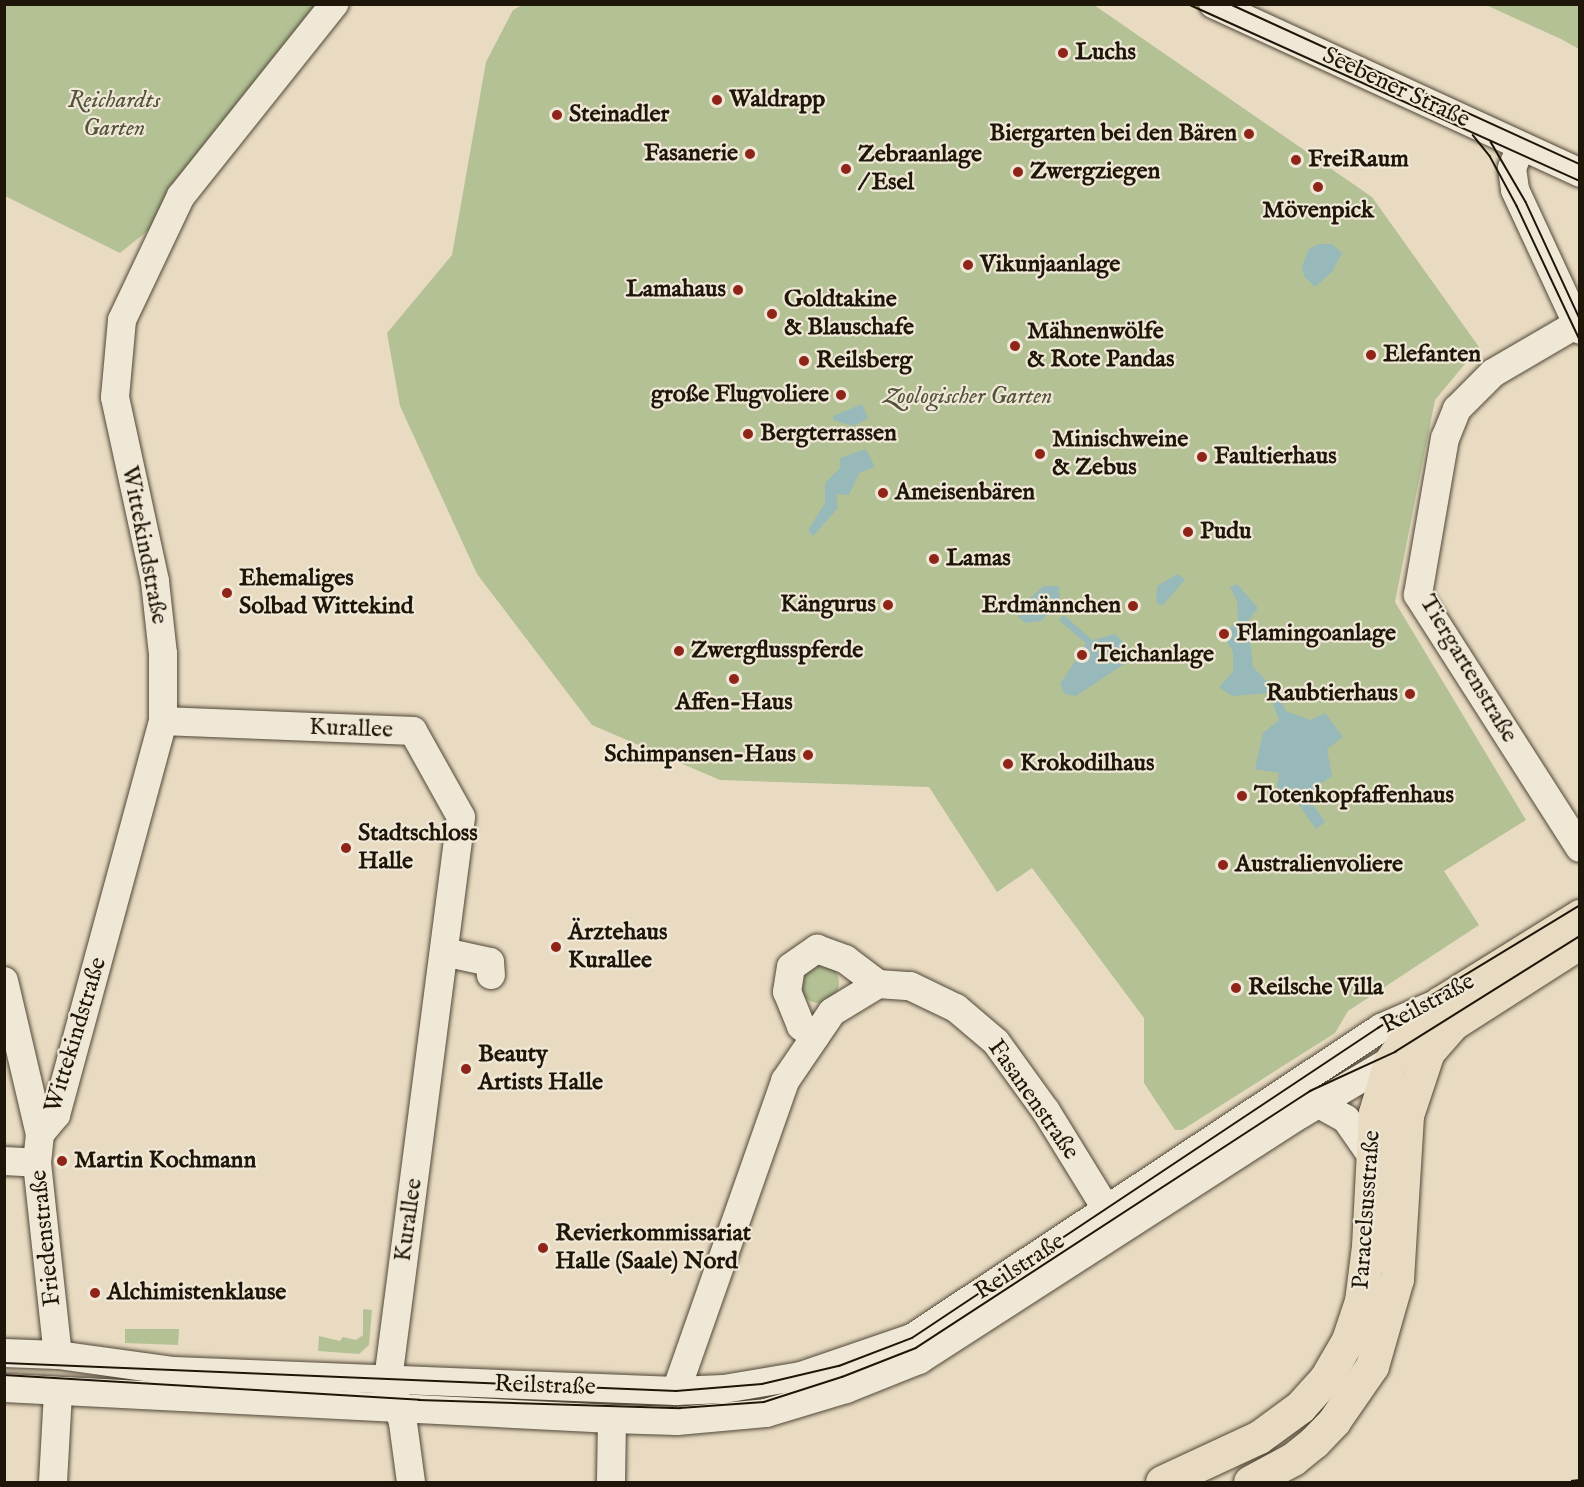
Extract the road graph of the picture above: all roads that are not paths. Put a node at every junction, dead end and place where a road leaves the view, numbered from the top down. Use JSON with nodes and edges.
{"nodes":[{"id":1,"x":334,"y":4,"type":"edge"},
{"id":2,"x":1213,"y":4,"type":"edge"},
{"id":3,"x":1521,"y":146,"type":"junction"},
{"id":4,"x":1580,"y":173,"type":"edge"},
{"id":5,"x":1578,"y":327,"type":"edge"},
{"id":6,"x":163,"y":721,"type":"junction"},
{"id":7,"x":1580,"y":848,"type":"edge"},
{"id":8,"x":1580,"y":916,"type":"edge"},
{"id":9,"x":1580,"y":942,"type":"edge"},
{"id":10,"x":444,"y":952,"type":"junction"},
{"id":11,"x":491,"y":975,"type":"dead end"},
{"id":12,"x":4,"y":981,"type":"edge"},
{"id":13,"x":878,"y":984,"type":"junction"},
{"id":14,"x":1442,"y":1016,"type":"junction"},
{"id":15,"x":814,"y":1037,"type":"junction"},
{"id":16,"x":1390,"y":1062,"type":"junction"},
{"id":17,"x":1319,"y":1104,"type":"junction"},
{"id":18,"x":40,"y":1134,"type":"junction"},
{"id":19,"x":1371,"y":1155,"type":"junction"},
{"id":20,"x":4,"y":1161,"type":"edge"},
{"id":21,"x":37,"y":1162,"type":"junction"},
{"id":22,"x":1107,"y":1210,"type":"junction"},
{"id":23,"x":4,"y":1353,"type":"edge"},
{"id":24,"x":58,"y":1355,"type":"junction"},
{"id":25,"x":388,"y":1380,"type":"junction"},
{"id":26,"x":4,"y":1388,"type":"edge"},
{"id":27,"x":676,"y":1391,"type":"junction"},
{"id":28,"x":58,"y":1392,"type":"junction"},
{"id":29,"x":400,"y":1408,"type":"junction"},
{"id":30,"x":612,"y":1419,"type":"junction"},
{"id":31,"x":53,"y":1482,"type":"edge"},
{"id":32,"x":411,"y":1482,"type":"edge"},
{"id":33,"x":611,"y":1482,"type":"edge"},
{"id":34,"x":1162,"y":1482,"type":"edge"},
{"id":35,"x":1251,"y":1482,"type":"edge"}],
"edges":[{"from":1,"to":6,"type":"street","name":"Wittekindstraße"},
{"from":2,"to":3,"type":"street","name":"Seebener Straße"},
{"from":3,"to":4,"type":"street","name":"Seebener Straße"},
{"from":3,"to":5,"type":"street"},
{"from":5,"to":7,"type":"street","name":"Tiergartenstraße"},
{"from":6,"to":10,"type":"street","name":"Kurallee"},
{"from":6,"to":18,"type":"street","name":"Wittekindstraße"},
{"from":8,"to":14,"type":"main road","name":"Reilstraße"},
{"from":9,"to":14,"type":"main road","name":"Reilstraße"},
{"from":10,"to":11,"type":"street"},
{"from":10,"to":25,"type":"street","name":"Kurallee"},
{"from":12,"to":18,"type":"street","name":"Friedenstraße"},
{"from":13,"to":15,"type":"street"},
{"from":13,"to":15,"type":"street"},
{"from":13,"to":22,"type":"street","name":"Fasanenstraße"},
{"from":14,"to":16,"type":"main road","name":"Paracelsusstraße"},
{"from":14,"to":22,"type":"street","name":"Reilstraße"},
{"from":14,"to":35,"type":"main road","name":"Paracelsusstraße"},
{"from":15,"to":27,"type":"street"},
{"from":16,"to":17,"type":"street","name":"Reilstraße"},
{"from":16,"to":19,"type":"main road","name":"Paracelsusstraße"},
{"from":17,"to":19,"type":"street"},
{"from":17,"to":30,"type":"street","name":"Reilstraße"},
{"from":18,"to":21,"type":"street","name":"Friedenstraße"},
{"from":19,"to":34,"type":"main road","name":"Paracelsusstraße"},
{"from":20,"to":21,"type":"street"},
{"from":21,"to":24,"type":"street","name":"Friedenstraße"},
{"from":22,"to":27,"type":"street","name":"Reilstraße"},
{"from":23,"to":24,"type":"street","name":"Reilstraße"},
{"from":24,"to":25,"type":"street","name":"Reilstraße"},
{"from":25,"to":27,"type":"street","name":"Reilstraße"},
{"from":25,"to":29,"type":"street"},
{"from":26,"to":28,"type":"street","name":"Reilstraße"},
{"from":28,"to":29,"type":"street","name":"Reilstraße"},
{"from":28,"to":31,"type":"street"},
{"from":29,"to":30,"type":"street","name":"Reilstraße"},
{"from":29,"to":32,"type":"street"},
{"from":30,"to":33,"type":"street"}]}
